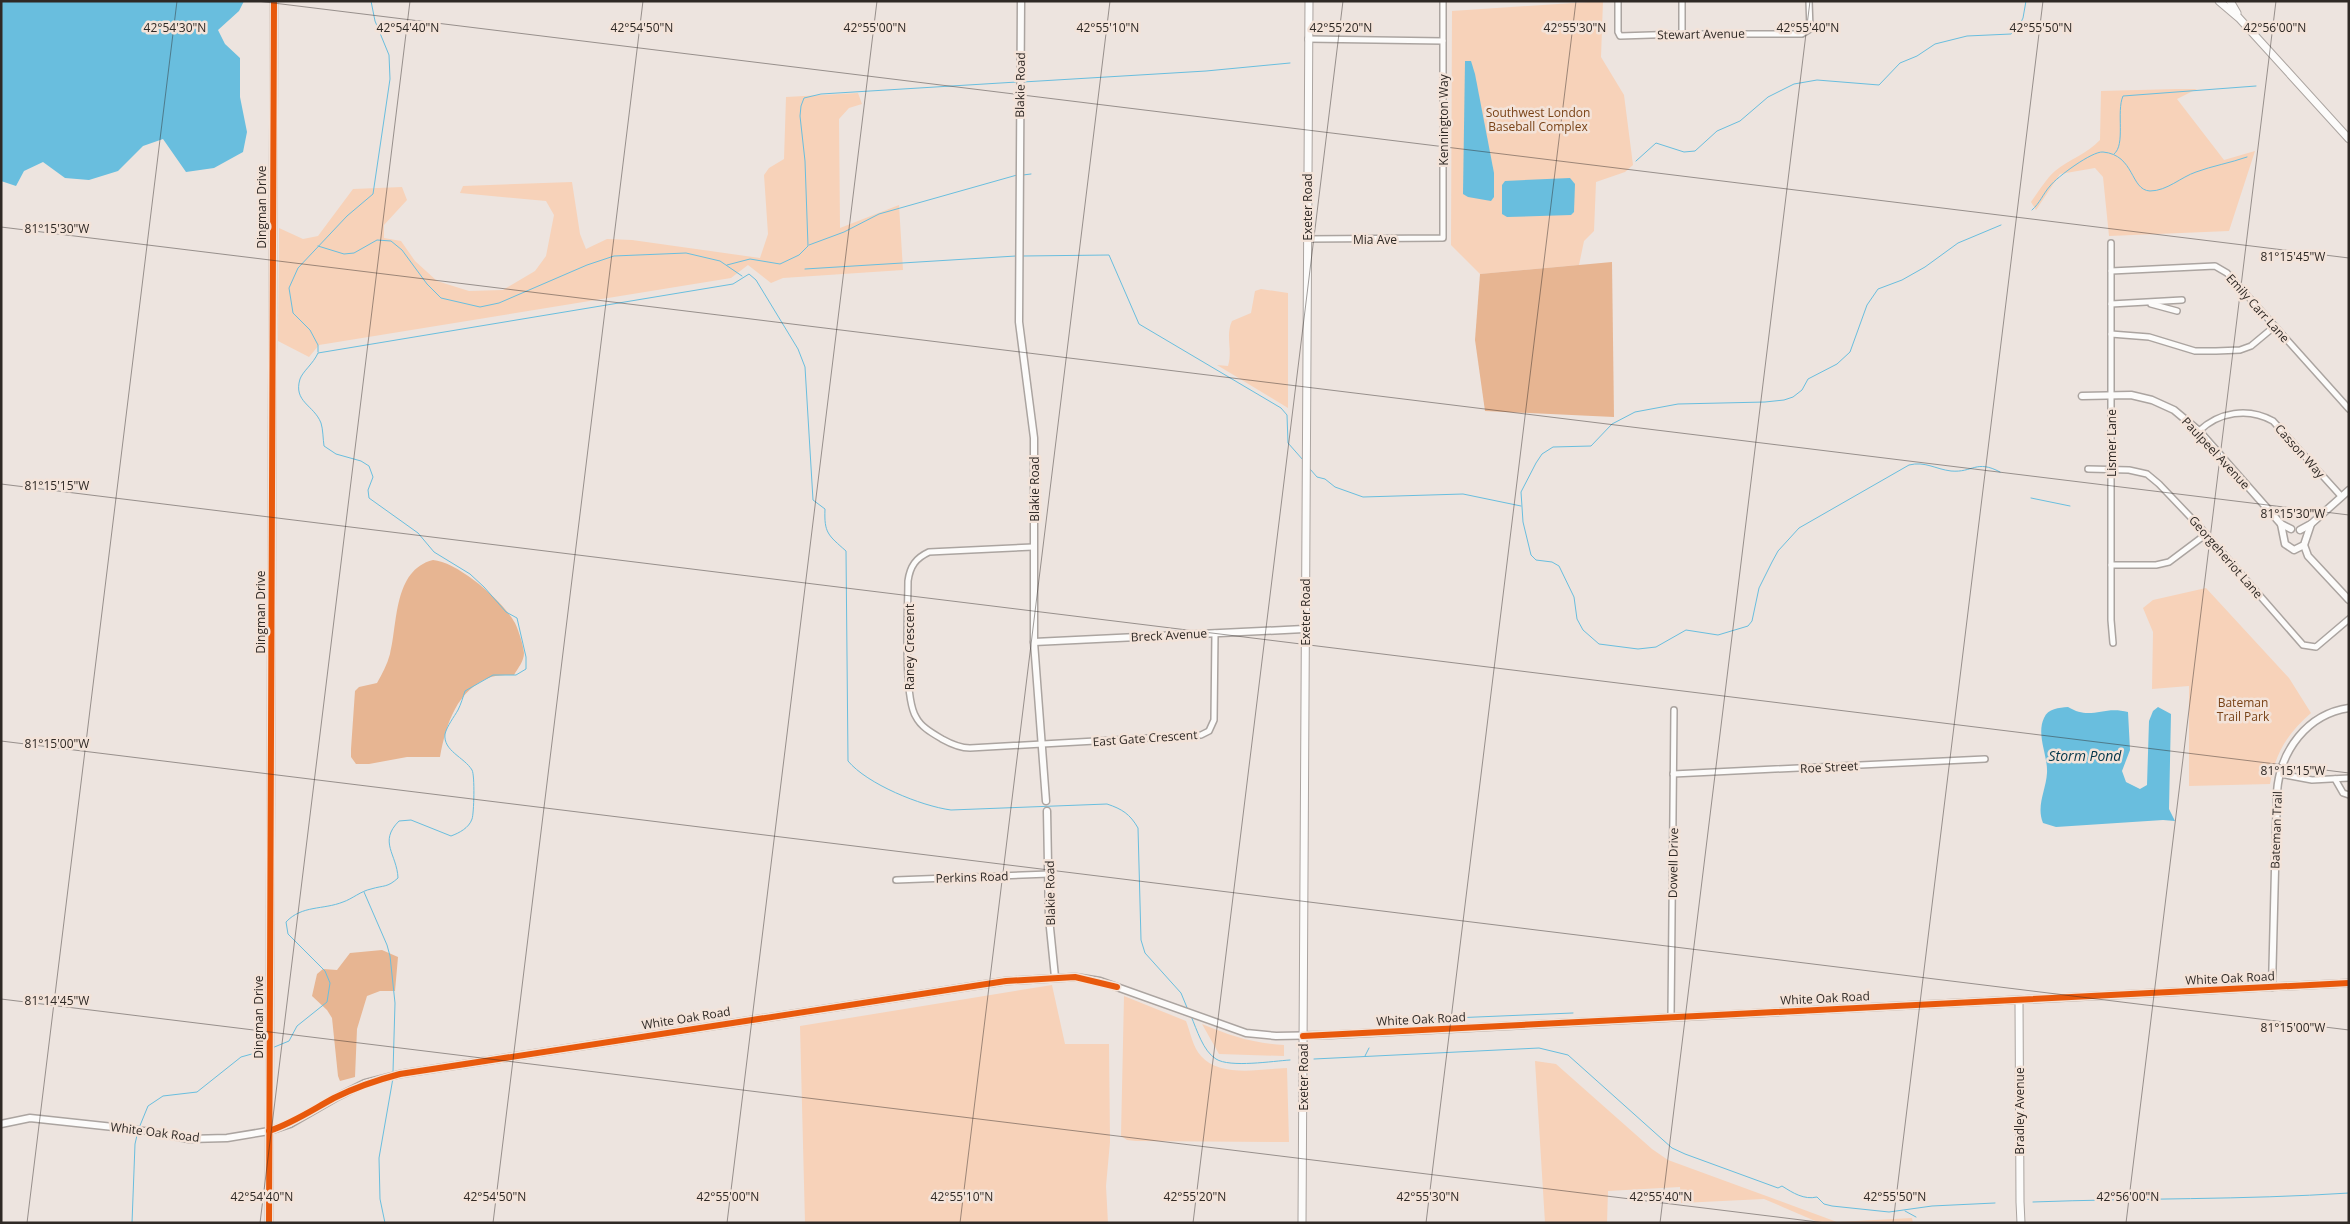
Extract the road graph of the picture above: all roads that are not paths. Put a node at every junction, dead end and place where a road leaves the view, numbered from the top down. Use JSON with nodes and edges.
{"nodes":[{"id":1,"x":274,"y":1,"type":"edge"},
{"id":2,"x":1021,"y":1,"type":"edge"},
{"id":3,"x":1308,"y":1,"type":"edge"},
{"id":4,"x":1444,"y":1,"type":"edge"},
{"id":5,"x":1618,"y":1,"type":"edge"},
{"id":6,"x":1682,"y":1,"type":"edge"},
{"id":7,"x":1808,"y":1,"type":"edge"},
{"id":8,"x":2219,"y":1,"type":"edge"},
{"id":9,"x":2230,"y":1,"type":"edge"},
{"id":10,"x":2239,"y":18,"type":"junction"},
{"id":11,"x":1682,"y":34,"type":"junction"},
{"id":12,"x":1308,"y":39,"type":"junction"},
{"id":13,"x":1443,"y":41,"type":"junction"},
{"id":14,"x":2349,"y":139,"type":"edge"},
{"id":15,"x":1443,"y":238,"type":"joint"},
{"id":16,"x":1307,"y":239,"type":"junction"},
{"id":17,"x":2111,"y":243,"type":"dead end"},
{"id":18,"x":2111,"y":271,"type":"junction"},
{"id":19,"x":2182,"y":300,"type":"dead end"},
{"id":20,"x":2145,"y":302,"type":"junction"},
{"id":21,"x":2111,"y":304,"type":"junction"},
{"id":22,"x":2177,"y":312,"type":"dead end"},
{"id":23,"x":2275,"y":326,"type":"junction"},
{"id":24,"x":2111,"y":334,"type":"junction"},
{"id":25,"x":2082,"y":396,"type":"dead end"},
{"id":26,"x":2111,"y":396,"type":"junction"},
{"id":27,"x":2349,"y":409,"type":"edge"},
{"id":28,"x":2199,"y":431,"type":"junction"},
{"id":29,"x":2088,"y":469,"type":"dead end"},
{"id":30,"x":2111,"y":470,"type":"junction"},
{"id":31,"x":2349,"y":490,"type":"edge"},
{"id":32,"x":2341,"y":496,"type":"junction"},
{"id":33,"x":2281,"y":524,"type":"junction"},
{"id":34,"x":2311,"y":524,"type":"junction"},
{"id":35,"x":2291,"y":529,"type":"junction"},
{"id":36,"x":2300,"y":530,"type":"junction"},
{"id":37,"x":2205,"y":535,"type":"junction"},
{"id":38,"x":2285,"y":536,"type":"junction"},
{"id":39,"x":2305,"y":537,"type":"junction"},
{"id":40,"x":2304,"y":545,"type":"junction"},
{"id":41,"x":1033,"y":547,"type":"junction"},
{"id":42,"x":2297,"y":550,"type":"junction"},
{"id":43,"x":2308,"y":556,"type":"junction"},
{"id":44,"x":2111,"y":566,"type":"junction"},
{"id":45,"x":2349,"y":600,"type":"edge"},
{"id":46,"x":2349,"y":618,"type":"edge"},
{"id":47,"x":1304,"y":629,"type":"junction"},
{"id":48,"x":1215,"y":633,"type":"junction"},
{"id":49,"x":1034,"y":642,"type":"junction"},
{"id":50,"x":2113,"y":643,"type":"dead end"},
{"id":51,"x":2349,"y":708,"type":"edge"},
{"id":52,"x":1674,"y":710,"type":"dead end"},
{"id":53,"x":1042,"y":744,"type":"junction"},
{"id":54,"x":1985,"y":760,"type":"dead end"},
{"id":55,"x":1673,"y":774,"type":"junction"},
{"id":56,"x":2280,"y":774,"type":"junction"},
{"id":57,"x":2349,"y":778,"type":"edge"},
{"id":58,"x":2336,"y":779,"type":"junction"},
{"id":59,"x":2349,"y":795,"type":"edge"},
{"id":60,"x":1046,"y":801,"type":"joint"},
{"id":61,"x":1047,"y":811,"type":"joint"},
{"id":62,"x":1049,"y":874,"type":"junction"},
{"id":63,"x":896,"y":880,"type":"dead end"},
{"id":64,"x":1055,"y":977,"type":"junction"},
{"id":65,"x":2349,"y":983,"type":"edge"},
{"id":66,"x":2272,"y":987,"type":"junction"},
{"id":67,"x":2019,"y":1000,"type":"junction"},
{"id":68,"x":1671,"y":1017,"type":"junction"},
{"id":69,"x":1303,"y":1036,"type":"junction"},
{"id":70,"x":1,"y":1124,"type":"edge"},
{"id":71,"x":132,"y":1128,"type":"joint"},
{"id":72,"x":147,"y":1131,"type":"joint"},
{"id":73,"x":269,"y":1131,"type":"junction"},
{"id":74,"x":269,"y":1223,"type":"edge"},
{"id":75,"x":1302,"y":1223,"type":"edge"},
{"id":76,"x":2022,"y":1223,"type":"edge"}],
"edges":[{"from":1,"to":73,"type":"street","name":"Dingman Drive"},
{"from":2,"to":41,"type":"street","name":"Blakie Road"},
{"from":3,"to":12,"type":"main road","name":"Exeter Road"},
{"from":4,"to":13,"type":"street","name":"Kennington Way"},
{"from":5,"to":11,"type":"street","name":"Stewart Avenue"},
{"from":6,"to":11,"type":"street"},
{"from":7,"to":11,"type":"street","name":"Stewart Avenue"},
{"from":8,"to":10,"type":"main road"},
{"from":9,"to":10,"type":"main road"},
{"from":10,"to":14,"type":"main road"},
{"from":12,"to":13,"type":"street"},
{"from":12,"to":16,"type":"main road","name":"Exeter Road"},
{"from":13,"to":15,"type":"street","name":"Kennington Way"},
{"from":15,"to":16,"type":"street","name":"Mia Ave"},
{"from":16,"to":47,"type":"main road","name":"Exeter Road"},
{"from":17,"to":18,"type":"street","name":"Lismer Lane"},
{"from":18,"to":21,"type":"street","name":"Lismer Lane"},
{"from":18,"to":23,"type":"street","name":"Emily Carr Lane"},
{"from":19,"to":20,"type":"street"},
{"from":20,"to":21,"type":"street"},
{"from":20,"to":22,"type":"street"},
{"from":21,"to":24,"type":"street","name":"Lismer Lane"},
{"from":23,"to":24,"type":"street"},
{"from":23,"to":27,"type":"street","name":"Emily Carr Lane"},
{"from":24,"to":26,"type":"street","name":"Lismer Lane"},
{"from":25,"to":26,"type":"street","name":"Paulpeel Avenue"},
{"from":26,"to":28,"type":"street","name":"Paulpeel Avenue"},
{"from":26,"to":30,"type":"street","name":"Lismer Lane"},
{"from":28,"to":32,"type":"street","name":"Casson Way"},
{"from":28,"to":33,"type":"street","name":"Paulpeel Avenue"},
{"from":29,"to":30,"type":"street","name":"Georgeheriot Lane"},
{"from":30,"to":37,"type":"street","name":"Georgeheriot Lane"},
{"from":30,"to":44,"type":"street","name":"Lismer Lane"},
{"from":31,"to":32,"type":"street"},
{"from":32,"to":34,"type":"street"},
{"from":33,"to":35,"type":"street","name":"Paulpeel Avenue"},
{"from":33,"to":38,"type":"street","name":"Paulpeel Avenue"},
{"from":34,"to":36,"type":"street"},
{"from":34,"to":39,"type":"street"},
{"from":35,"to":36,"type":"street"},
{"from":35,"to":38,"type":"street"},
{"from":36,"to":39,"type":"street"},
{"from":37,"to":44,"type":"street"},
{"from":37,"to":46,"type":"street","name":"Georgeheriot Lane"},
{"from":38,"to":42,"type":"street"},
{"from":39,"to":40,"type":"street"},
{"from":40,"to":42,"type":"street"},
{"from":40,"to":43,"type":"street"},
{"from":41,"to":49,"type":"street","name":"Blakie Road"},
{"from":41,"to":53,"type":"street","name":"Raney Crescent"},
{"from":42,"to":43,"type":"street"},
{"from":43,"to":45,"type":"street"},
{"from":44,"to":50,"type":"street","name":"Lismer Lane"},
{"from":47,"to":48,"type":"street","name":"Breck Avenue"},
{"from":47,"to":69,"type":"main road","name":"Exeter Road"},
{"from":48,"to":49,"type":"street","name":"Breck Avenue"},
{"from":48,"to":53,"type":"street","name":"East Gate Crescent"},
{"from":49,"to":53,"type":"street","name":"Blakie Road"},
{"from":51,"to":56,"type":"street","name":"Bateman Trail"},
{"from":52,"to":55,"type":"street","name":"Dowell Drive"},
{"from":53,"to":60,"type":"street","name":"Blakie Road"},
{"from":54,"to":55,"type":"street","name":"Roe Street"},
{"from":55,"to":68,"type":"street","name":"Dowell Drive"},
{"from":56,"to":58,"type":"street"},
{"from":56,"to":66,"type":"street","name":"Bateman Trail"},
{"from":57,"to":58,"type":"street"},
{"from":58,"to":59,"type":"street"},
{"from":60,"to":61,"type":"street","name":"Blakie Road"},
{"from":61,"to":62,"type":"street","name":"Blakie Road"},
{"from":62,"to":63,"type":"street","name":"Perkins Road"},
{"from":62,"to":64,"type":"street","name":"Blakie Road"},
{"from":64,"to":69,"type":"street","name":"White Oak Road"},
{"from":64,"to":73,"type":"street","name":"White Oak Road"},
{"from":65,"to":66,"type":"street","name":"White Oak Road"},
{"from":66,"to":67,"type":"street","name":"White Oak Road"},
{"from":67,"to":68,"type":"street","name":"White Oak Road"},
{"from":67,"to":76,"type":"main road","name":"Bradley Avenue"},
{"from":68,"to":69,"type":"street","name":"White Oak Road"},
{"from":69,"to":75,"type":"main road","name":"Exeter Road"},
{"from":70,"to":71,"type":"street","name":"White Oak Road"},
{"from":71,"to":72,"type":"street","name":"White Oak Road"},
{"from":72,"to":73,"type":"street","name":"White Oak Road"},
{"from":73,"to":74,"type":"street","name":"Dingman Drive"}]}
